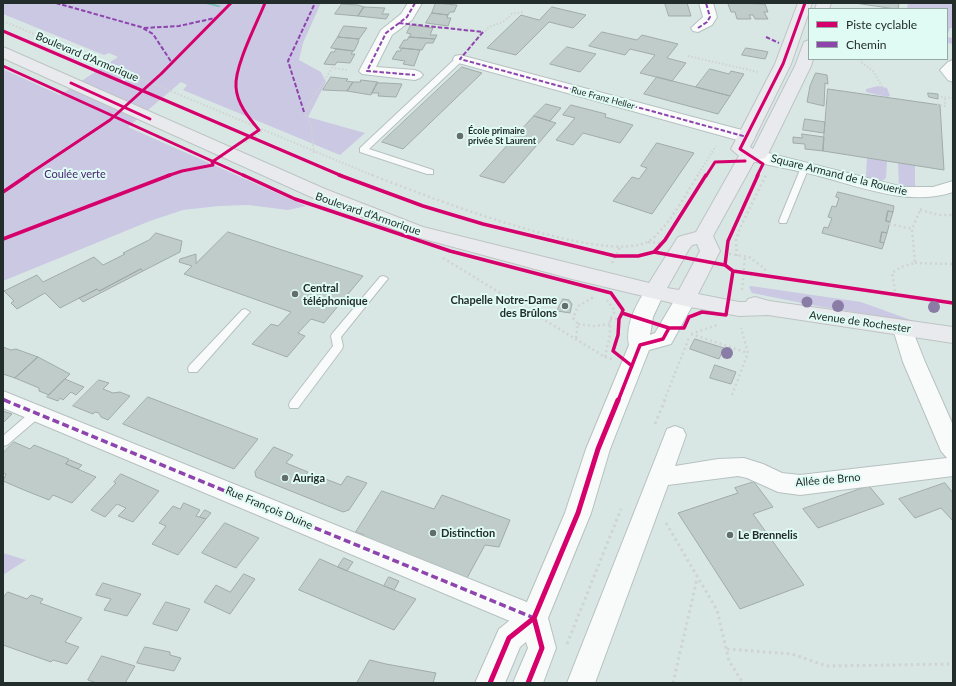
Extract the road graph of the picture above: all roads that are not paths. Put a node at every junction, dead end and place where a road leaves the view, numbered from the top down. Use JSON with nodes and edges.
{"nodes":[{"id":1,"x":415,"y":3,"type":"edge"},
{"id":2,"x":706,"y":3,"type":"edge"},
{"id":3,"x":805,"y":3,"type":"edge"},
{"id":4,"x":698,"y":28,"type":"dead end"},
{"id":5,"x":808,"y":48,"type":"edge"},
{"id":6,"x":3,"y":52,"type":"edge"},
{"id":7,"x":460,"y":59,"type":"joint"},
{"id":8,"x":953,"y":65,"type":"edge"},
{"id":9,"x":415,"y":75,"type":"dead end"},
{"id":10,"x":953,"y":76,"type":"edge"},
{"id":11,"x":747,"y":137,"type":"junction"},
{"id":12,"x":749,"y":155,"type":"junction"},
{"id":13,"x":805,"y":167,"type":"junction"},
{"id":14,"x":430,"y":172,"type":"dead end"},
{"id":15,"x":953,"y":186,"type":"edge"},
{"id":16,"x":359,"y":208,"type":"junction"},
{"id":17,"x":783,"y":221,"type":"dead end"},
{"id":18,"x":703,"y":236,"type":"junction"},
{"id":19,"x":383,"y":279,"type":"dead end"},
{"id":20,"x":659,"y":286,"type":"junction"},
{"id":21,"x":689,"y":293,"type":"junction"},
{"id":22,"x":768,"y":308,"type":"junction"},
{"id":23,"x":245,"y":312,"type":"dead end"},
{"id":24,"x":903,"y":329,"type":"junction"},
{"id":25,"x":953,"y":335,"type":"edge"},
{"id":26,"x":636,"y":356,"type":"junction"},
{"id":27,"x":193,"y":369,"type":"dead end"},
{"id":28,"x":3,"y":399,"type":"edge"},
{"id":29,"x":294,"y":405,"type":"dead end"},
{"id":30,"x":37,"y":413,"type":"junction"},
{"id":31,"x":675,"y":435,"type":"dead end"},
{"id":32,"x":3,"y":442,"type":"edge"},
{"id":33,"x":953,"y":451,"type":"edge"},
{"id":34,"x":953,"y":467,"type":"edge"},
{"id":35,"x":655,"y":486,"type":"junction"},
{"id":36,"x":534,"y":618,"type":"junction"},
{"id":37,"x":490,"y":683,"type":"edge"},
{"id":38,"x":528,"y":683,"type":"edge"},
{"id":39,"x":581,"y":683,"type":"edge"}],
"edges":[{"from":1,"to":9,"type":"street"},
{"from":2,"to":4,"type":"street"},
{"from":3,"to":11,"type":"main road"},
{"from":5,"to":12,"type":"main road"},
{"from":6,"to":16,"type":"main road","name":"Boulevard d'Armorique"},
{"from":7,"to":11,"type":"street","name":"Rue Franz Heller"},
{"from":7,"to":14,"type":"lane"},
{"from":8,"to":10,"type":"street"},
{"from":11,"to":12,"type":"main road"},
{"from":12,"to":13,"type":"street","name":"Square Armand de la Rouerie"},
{"from":12,"to":18,"type":"main road"},
{"from":13,"to":15,"type":"street","name":"Square Armand de la Rouerie"},
{"from":13,"to":17,"type":"lane"},
{"from":16,"to":20,"type":"main road","name":"Boulevard d'Armorique"},
{"from":16,"to":20,"type":"main road","name":"Boulevard d'Armorique"},
{"from":18,"to":20,"type":"main road"},
{"from":18,"to":21,"type":"main road"},
{"from":19,"to":29,"type":"lane"},
{"from":20,"to":21,"type":"main road","name":"Boulevard d'Armorique"},
{"from":20,"to":26,"type":"main road"},
{"from":21,"to":22,"type":"main road","name":"Avenue de Rochester"},
{"from":21,"to":22,"type":"main road","name":"Avenue de Rochester"},
{"from":21,"to":26,"type":"main road"},
{"from":22,"to":24,"type":"main road","name":"Avenue de Rochester"},
{"from":23,"to":27,"type":"lane"},
{"from":24,"to":25,"type":"main road","name":"Avenue de Rochester"},
{"from":24,"to":33,"type":"street"},
{"from":26,"to":36,"type":"main road"},
{"from":28,"to":30,"type":"street","name":"Rue François Duine"},
{"from":30,"to":32,"type":"lane"},
{"from":30,"to":36,"type":"street","name":"Rue François Duine"},
{"from":31,"to":35,"type":"street"},
{"from":34,"to":35,"type":"street","name":"Allée de Brno"},
{"from":35,"to":39,"type":"street"},
{"from":36,"to":37,"type":"main road"},
{"from":36,"to":38,"type":"main road"}]}
